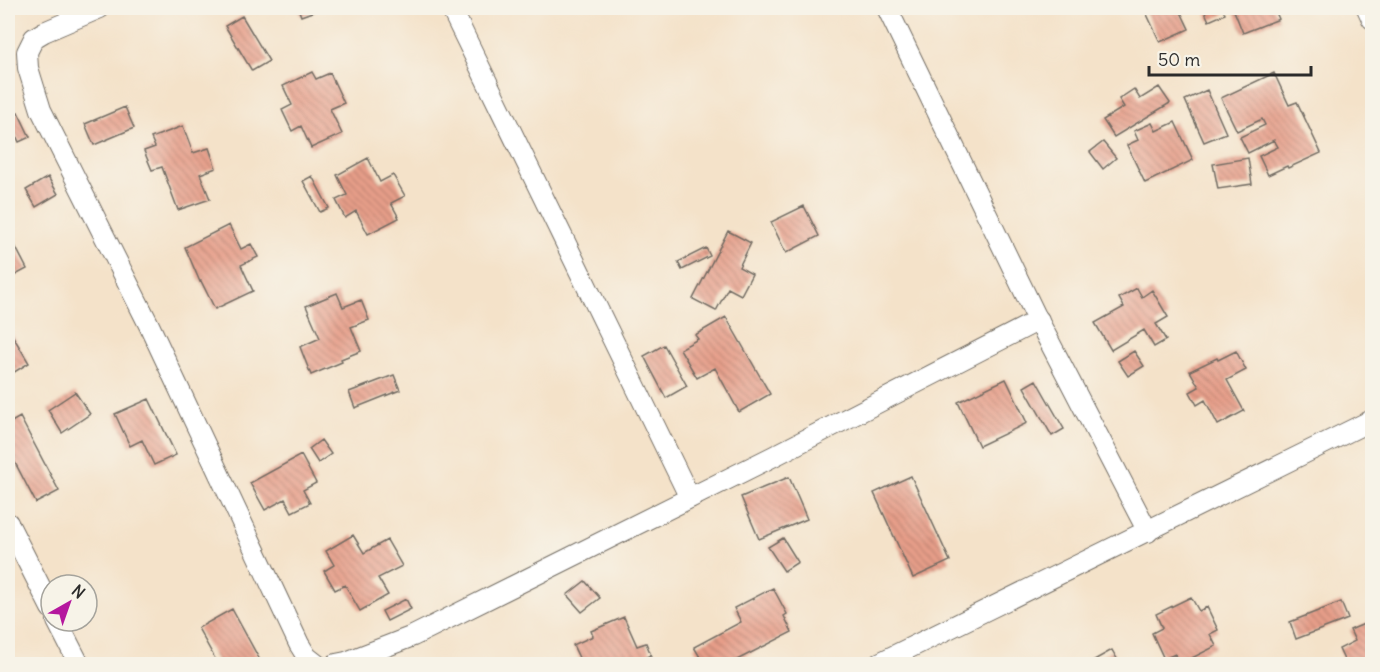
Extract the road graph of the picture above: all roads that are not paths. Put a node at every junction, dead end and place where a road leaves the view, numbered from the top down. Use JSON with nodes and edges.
{"nodes":[{"id":1,"x":100,"y":8,"type":"edge"},
{"id":2,"x":451,"y":8,"type":"edge"},
{"id":3,"x":887,"y":8,"type":"edge"},
{"id":4,"x":1367,"y":8,"type":"edge"},
{"id":5,"x":1372,"y":19,"type":"edge"},
{"id":6,"x":1038,"y":320,"type":"junction"},
{"id":7,"x":1372,"y":420,"type":"edge"},
{"id":8,"x":690,"y":498,"type":"junction"},
{"id":9,"x":8,"y":523,"type":"edge"},
{"id":10,"x":1148,"y":532,"type":"junction"},
{"id":11,"x":39,"y":584,"type":"edge"},
{"id":12,"x":63,"y":633,"type":"edge"},
{"id":13,"x":79,"y":664,"type":"edge"},
{"id":14,"x":316,"y":664,"type":"edge"},
{"id":15,"x":336,"y":664,"type":"edge"},
{"id":16,"x":877,"y":664,"type":"edge"}],
"edges":[{"from":1,"to":14,"type":"street"},
{"from":2,"to":8,"type":"street"},
{"from":3,"to":6,"type":"street"},
{"from":4,"to":5,"type":"street"},
{"from":6,"to":8,"type":"street"},
{"from":6,"to":10,"type":"street"},
{"from":7,"to":10,"type":"street"},
{"from":8,"to":15,"type":"street"},
{"from":9,"to":11,"type":"street"},
{"from":10,"to":16,"type":"street"},
{"from":12,"to":13,"type":"street"}]}
